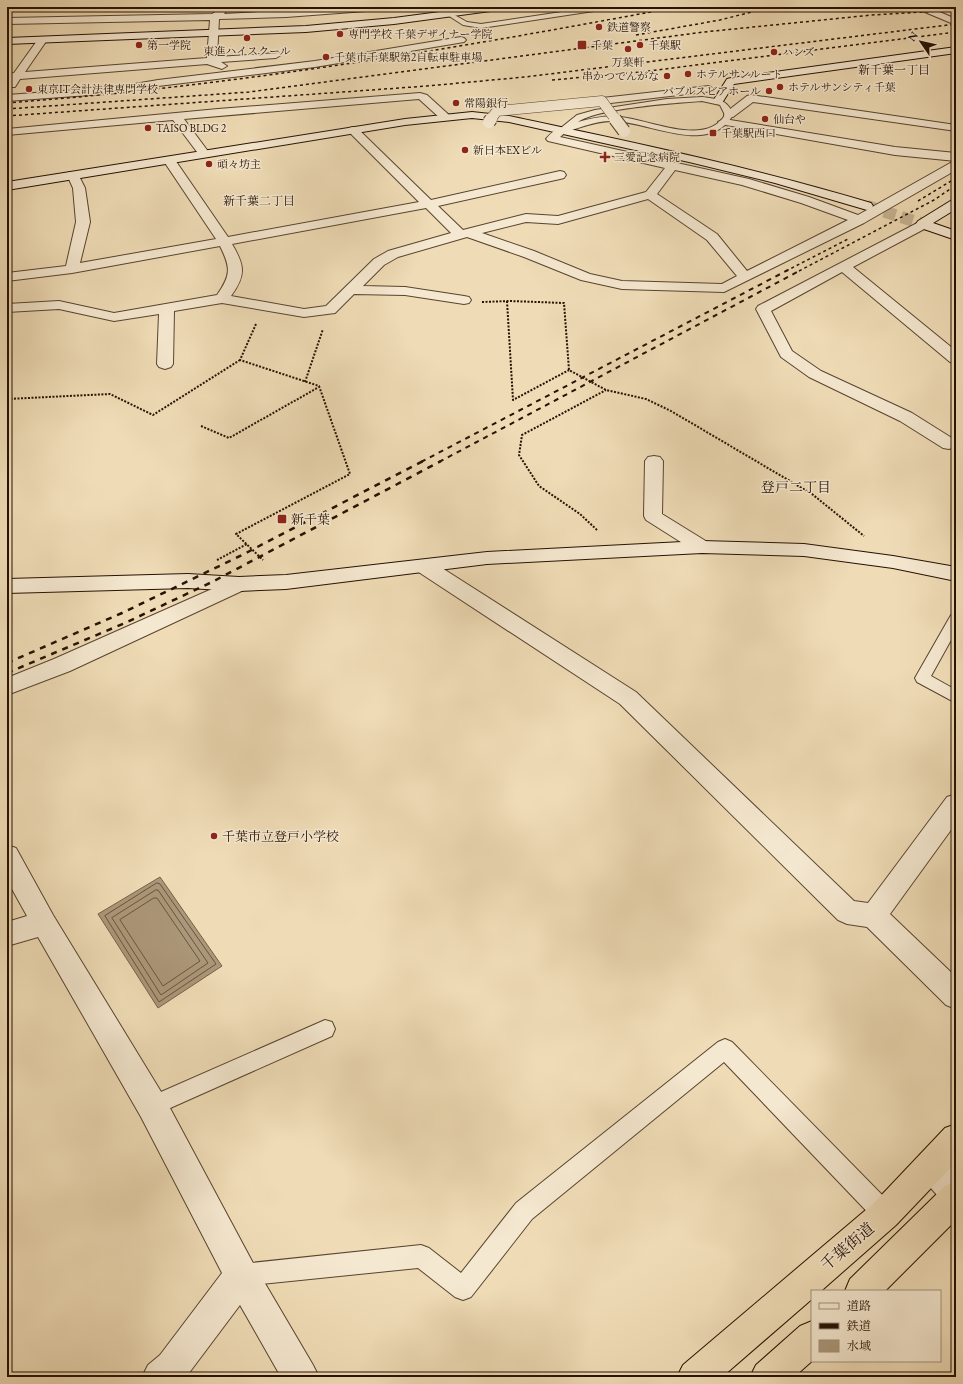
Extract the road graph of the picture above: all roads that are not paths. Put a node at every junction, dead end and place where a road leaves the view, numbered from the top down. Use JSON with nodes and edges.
{"nodes":[{"id":1,"x":96,"y":7,"type":"edge"},
{"id":2,"x":226,"y":7,"type":"edge"},
{"id":3,"x":379,"y":7,"type":"edge"},
{"id":4,"x":607,"y":7,"type":"edge"},
{"id":5,"x":943,"y":7,"type":"edge"},
{"id":6,"x":589,"y":8,"type":"edge"},
{"id":7,"x":922,"y":8,"type":"edge"},
{"id":8,"x":495,"y":13,"type":"edge"},
{"id":9,"x":449,"y":14,"type":"junction"},
{"id":10,"x":215,"y":16,"type":"junction"},
{"id":11,"x":88,"y":19,"type":"junction"},
{"id":12,"x":7,"y":21,"type":"edge"},
{"id":13,"x":394,"y":21,"type":"junction"},
{"id":14,"x":956,"y":22,"type":"edge"},
{"id":15,"x":498,"y":23,"type":"junction"},
{"id":16,"x":214,"y":33,"type":"junction"},
{"id":17,"x":82,"y":38,"type":"junction"},
{"id":18,"x":42,"y":40,"type":"junction"},
{"id":19,"x":461,"y":40,"type":"dead end"},
{"id":20,"x":7,"y":41,"type":"edge"},
{"id":21,"x":402,"y":49,"type":"junction"},
{"id":22,"x":337,"y":50,"type":"dead end"},
{"id":23,"x":956,"y":50,"type":"edge"},
{"id":24,"x":282,"y":54,"type":"dead end"},
{"id":25,"x":212,"y":60,"type":"junction"},
{"id":26,"x":103,"y":68,"type":"junction"},
{"id":27,"x":244,"y":73,"type":"junction"},
{"id":28,"x":12,"y":77,"type":"edge"},
{"id":29,"x":709,"y":89,"type":"dead end"},
{"id":30,"x":7,"y":91,"type":"edge"},
{"id":31,"x":90,"y":93,"type":"junction"},
{"id":32,"x":7,"y":98,"type":"edge"},
{"id":33,"x":602,"y":101,"type":"junction"},
{"id":34,"x":718,"y":101,"type":"junction"},
{"id":35,"x":176,"y":116,"type":"junction"},
{"id":36,"x":445,"y":117,"type":"junction"},
{"id":37,"x":726,"y":119,"type":"junction"},
{"id":38,"x":489,"y":122,"type":"dead end"},
{"id":39,"x":956,"y":128,"type":"edge"},
{"id":40,"x":353,"y":130,"type":"junction"},
{"id":41,"x":560,"y":131,"type":"junction"},
{"id":42,"x":624,"y":131,"type":"dead end"},
{"id":43,"x":7,"y":132,"type":"edge"},
{"id":44,"x":204,"y":154,"type":"junction"},
{"id":45,"x":956,"y":158,"type":"edge"},
{"id":46,"x":169,"y":160,"type":"junction"},
{"id":47,"x":956,"y":165,"type":"edge"},
{"id":48,"x":672,"y":166,"type":"junction"},
{"id":49,"x":73,"y":175,"type":"junction"},
{"id":50,"x":560,"y":175,"type":"dead end"},
{"id":51,"x":7,"y":186,"type":"edge"},
{"id":52,"x":650,"y":195,"type":"junction"},
{"id":53,"x":956,"y":203,"type":"edge"},
{"id":54,"x":429,"y":204,"type":"junction"},
{"id":55,"x":867,"y":206,"type":"tunnel mouth"},
{"id":56,"x":859,"y":220,"type":"junction"},
{"id":57,"x":923,"y":224,"type":"junction"},
{"id":58,"x":464,"y":234,"type":"junction"},
{"id":59,"x":956,"y":236,"type":"edge"},
{"id":60,"x":225,"y":242,"type":"junction"},
{"id":61,"x":843,"y":266,"type":"junction"},
{"id":62,"x":72,"y":269,"type":"junction"},
{"id":63,"x":7,"y":277,"type":"edge"},
{"id":64,"x":745,"y":277,"type":"junction"},
{"id":65,"x":351,"y":290,"type":"junction"},
{"id":66,"x":222,"y":299,"type":"junction"},
{"id":67,"x":464,"y":300,"type":"road end"},
{"id":68,"x":167,"y":307,"type":"junction"},
{"id":69,"x":7,"y":308,"type":"edge"},
{"id":70,"x":956,"y":359,"type":"edge"},
{"id":71,"x":165,"y":364,"type":"dead end"},
{"id":72,"x":954,"y":446,"type":"edge"},
{"id":73,"x":654,"y":461,"type":"dead end"},
{"id":74,"x":702,"y":548,"type":"junction"},
{"id":75,"x":424,"y":566,"type":"junction"},
{"id":76,"x":956,"y":574,"type":"edge"},
{"id":77,"x":239,"y":584,"type":"junction"},
{"id":78,"x":7,"y":586,"type":"edge"},
{"id":79,"x":956,"y":618,"type":"edge"},
{"id":80,"x":7,"y":687,"type":"edge"},
{"id":81,"x":956,"y":697,"type":"edge"},
{"id":82,"x":956,"y":804,"type":"edge"},
{"id":83,"x":7,"y":856,"type":"edge"},
{"id":84,"x":874,"y":916,"type":"junction"},
{"id":85,"x":44,"y":923,"type":"junction"},
{"id":86,"x":7,"y":934,"type":"edge"},
{"id":87,"x":956,"y":996,"type":"edge"},
{"id":88,"x":325,"y":1029,"type":"dead end"},
{"id":89,"x":152,"y":1106,"type":"junction"},
{"id":90,"x":956,"y":1139,"type":"edge"},
{"id":91,"x":932,"y":1166,"type":"junction"},
{"id":92,"x":956,"y":1192,"type":"edge"},
{"id":93,"x":956,"y":1198,"type":"edge"},
{"id":94,"x":885,"y":1214,"type":"junction"},
{"id":95,"x":241,"y":1276,"type":"junction"},
{"id":96,"x":863,"y":1290,"type":"edge"},
{"id":97,"x":811,"y":1339,"type":"edge"},
{"id":98,"x":160,"y":1377,"type":"edge"},
{"id":99,"x":300,"y":1377,"type":"edge"},
{"id":100,"x":694,"y":1377,"type":"edge"},
{"id":101,"x":768,"y":1377,"type":"edge"}],
"edges":[{"from":1,"to":11,"type":"street"},
{"from":2,"to":10,"type":"street"},
{"from":3,"to":10,"type":"street"},
{"from":3,"to":13,"type":"street"},
{"from":4,"to":6,"type":"lane"},
{"from":5,"to":7,"type":"street"},
{"from":6,"to":15,"type":"lane"},
{"from":7,"to":14,"type":"street"},
{"from":8,"to":9,"type":"street"},
{"from":8,"to":15,"type":"lane"},
{"from":9,"to":13,"type":"street"},
{"from":9,"to":15,"type":"lane"},
{"from":10,"to":11,"type":"street"},
{"from":10,"to":16,"type":"street"},
{"from":11,"to":12,"type":"street"},
{"from":11,"to":17,"type":"street"},
{"from":13,"to":16,"type":"street"},
{"from":16,"to":17,"type":"street"},
{"from":16,"to":25,"type":"street"},
{"from":17,"to":18,"type":"street"},
{"from":18,"to":20,"type":"street"},
{"from":18,"to":28,"type":"street"},
{"from":19,"to":21,"type":"street"},
{"from":21,"to":22,"type":"street"},
{"from":21,"to":27,"type":"street"},
{"from":23,"to":34,"type":"street"},
{"from":24,"to":25,"type":"street"},
{"from":25,"to":26,"type":"street"},
{"from":25,"to":27,"type":"street"},
{"from":26,"to":28,"type":"street"},
{"from":26,"to":31,"type":"street"},
{"from":27,"to":31,"type":"street"},
{"from":28,"to":30,"type":"street"},
{"from":29,"to":33,"type":"street"},
{"from":31,"to":32,"type":"street"},
{"from":33,"to":38,"type":"street","bridge":true},
{"from":33,"to":42,"type":"street","bridge":true},
{"from":34,"to":37,"type":"lane"},
{"from":34,"to":41,"type":"lane"},
{"from":35,"to":36,"type":"street"},
{"from":35,"to":43,"type":"street"},
{"from":35,"to":44,"type":"street"},
{"from":36,"to":40,"type":"street"},
{"from":36,"to":41,"type":"street"},
{"from":37,"to":39,"type":"street"},
{"from":37,"to":41,"type":"lane"},
{"from":37,"to":45,"type":"street"},
{"from":40,"to":44,"type":"street"},
{"from":40,"to":54,"type":"street"},
{"from":41,"to":48,"type":"street"},
{"from":41,"to":55,"type":"street"},
{"from":44,"to":46,"type":"street"},
{"from":46,"to":49,"type":"street"},
{"from":46,"to":60,"type":"street"},
{"from":47,"to":56,"type":"street"},
{"from":48,"to":52,"type":"street"},
{"from":48,"to":56,"type":"street"},
{"from":49,"to":51,"type":"street"},
{"from":49,"to":62,"type":"street"},
{"from":50,"to":54,"type":"street"},
{"from":52,"to":58,"type":"street"},
{"from":52,"to":64,"type":"street"},
{"from":53,"to":57,"type":"street"},
{"from":54,"to":58,"type":"street"},
{"from":54,"to":60,"type":"street"},
{"from":56,"to":64,"type":"street"},
{"from":57,"to":59,"type":"street"},
{"from":57,"to":61,"type":"street"},
{"from":58,"to":64,"type":"street"},
{"from":58,"to":65,"type":"street"},
{"from":60,"to":62,"type":"street"},
{"from":60,"to":66,"type":"street"},
{"from":61,"to":70,"type":"street"},
{"from":61,"to":72,"type":"street"},
{"from":62,"to":63,"type":"street"},
{"from":65,"to":66,"type":"street"},
{"from":65,"to":67,"type":"street"},
{"from":66,"to":68,"type":"street"},
{"from":68,"to":69,"type":"street"},
{"from":68,"to":71,"type":"street"},
{"from":73,"to":74,"type":"street"},
{"from":74,"to":75,"type":"street"},
{"from":74,"to":76,"type":"street"},
{"from":75,"to":77,"type":"street"},
{"from":75,"to":84,"type":"street"},
{"from":77,"to":78,"type":"street"},
{"from":77,"to":80,"type":"street"},
{"from":79,"to":81,"type":"lane"},
{"from":82,"to":84,"type":"street"},
{"from":83,"to":85,"type":"street"},
{"from":84,"to":87,"type":"street"},
{"from":85,"to":86,"type":"street"},
{"from":85,"to":89,"type":"street"},
{"from":88,"to":89,"type":"lane"},
{"from":89,"to":95,"type":"street"},
{"from":90,"to":91,"type":"highway","name":"千葉街道"},
{"from":91,"to":92,"type":"street"},
{"from":91,"to":94,"type":"highway","name":"千葉街道"},
{"from":93,"to":96,"type":"highway"},
{"from":94,"to":95,"type":"lane"},
{"from":94,"to":100,"type":"highway","name":"千葉街道"},
{"from":95,"to":98,"type":"street"},
{"from":95,"to":99,"type":"street"},
{"from":97,"to":101,"type":"highway"}]}
